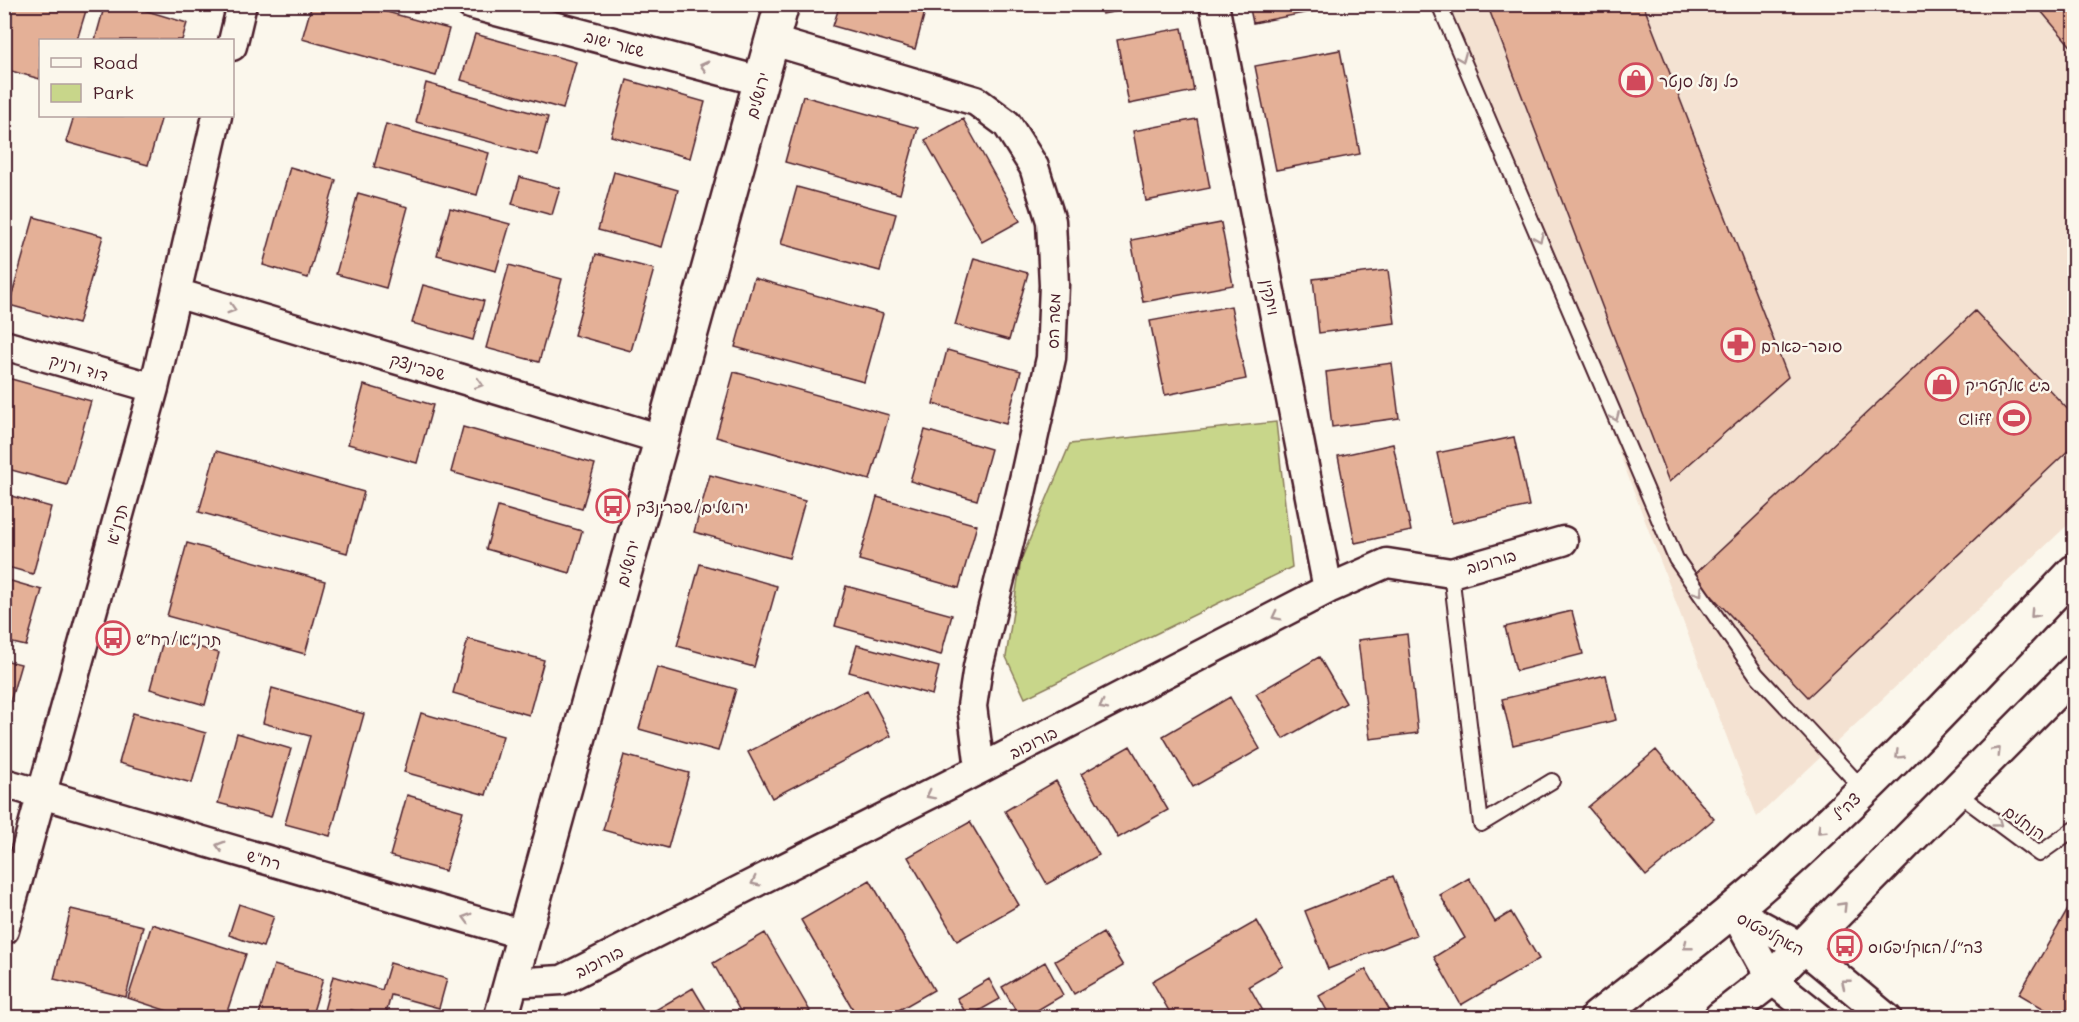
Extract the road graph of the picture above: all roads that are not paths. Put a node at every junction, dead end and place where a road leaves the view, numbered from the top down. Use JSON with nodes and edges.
{"nodes":[{"id":1,"x":242,"y":4,"type":"edge"},
{"id":2,"x":470,"y":4,"type":"edge"},
{"id":3,"x":782,"y":4,"type":"edge"},
{"id":4,"x":1214,"y":4,"type":"edge"},
{"id":5,"x":1439,"y":4,"type":"edge"},
{"id":6,"x":234,"y":39,"type":"edge"},
{"id":7,"x":772,"y":41,"type":"junction"},
{"id":8,"x":760,"y":81,"type":"junction"},
{"id":9,"x":217,"y":117,"type":"edge"},
{"id":10,"x":176,"y":292,"type":"junction"},
{"id":11,"x":4,"y":345,"type":"edge"},
{"id":12,"x":154,"y":388,"type":"junction"},
{"id":13,"x":661,"y":439,"type":"junction"},
{"id":14,"x":1563,"y":540,"type":"dead end"},
{"id":15,"x":2074,"y":572,"type":"edge"},
{"id":16,"x":1451,"y":573,"type":"junction"},
{"id":17,"x":1328,"y":589,"type":"junction"},
{"id":18,"x":2074,"y":672,"type":"edge"},
{"id":19,"x":980,"y":769,"type":"junction"},
{"id":20,"x":1552,"y":781,"type":"dead end"},
{"id":21,"x":4,"y":783,"type":"edge"},
{"id":22,"x":1863,"y":789,"type":"junction"},
{"id":23,"x":1956,"y":793,"type":"junction"},
{"id":24,"x":41,"y":794,"type":"junction"},
{"id":25,"x":2074,"y":829,"type":"edge"},
{"id":26,"x":1733,"y":910,"type":"junction"},
{"id":27,"x":4,"y":930,"type":"edge"},
{"id":28,"x":524,"y":935,"type":"junction"},
{"id":29,"x":1803,"y":948,"type":"junction"},
{"id":30,"x":1771,"y":979,"type":"junction"},
{"id":31,"x":510,"y":983,"type":"junction"},
{"id":32,"x":501,"y":1017,"type":"edge"},
{"id":33,"x":1597,"y":1017,"type":"edge"},
{"id":34,"x":1721,"y":1017,"type":"edge"},
{"id":35,"x":1820,"y":1017,"type":"edge"},
{"id":36,"x":1887,"y":1017,"type":"edge"}],
"edges":[{"from":1,"to":6,"type":"street"},
{"from":8,"to":2,"type":"street","name":"שאר ישוב","one_way":true},
{"from":3,"to":7,"type":"main road","name":"ירושלים"},
{"from":4,"to":17,"type":"street","name":"ויתקין"},
{"from":5,"to":22,"type":"lane","one_way":true},
{"from":7,"to":8,"type":"main road","name":"ירושלים"},
{"from":7,"to":19,"type":"street","name":"משה הס"},
{"from":8,"to":13,"type":"main road","name":"ירושלים"},
{"from":9,"to":10,"type":"street","name":"תרנ\"א"},
{"from":10,"to":12,"type":"street","name":"תרנ\"א"},
{"from":10,"to":13,"type":"street","name":"שפרינצק","one_way":true},
{"from":11,"to":12,"type":"street","name":"דוד ורניק"},
{"from":12,"to":24,"type":"street","name":"תרנ\"א"},
{"from":13,"to":28,"type":"main road","name":"ירושלים"},
{"from":14,"to":16,"type":"street","name":"בורוכוב"},
{"from":15,"to":22,"type":"main road","name":"צה\"ל","one_way":true},
{"from":16,"to":17,"type":"street","name":"בורוכוב"},
{"from":16,"to":20,"type":"lane"},
{"from":17,"to":19,"type":"street","name":"בורוכוב","one_way":true},
{"from":23,"to":18,"type":"main road","one_way":true},
{"from":19,"to":31,"type":"street","name":"בורוכוב","one_way":true},
{"from":21,"to":24,"type":"street","name":"רח\"ש"},
{"from":22,"to":26,"type":"main road","name":"צה\"ל","one_way":true},
{"from":23,"to":25,"type":"lane","name":"הנחלים","one_way":true},
{"from":29,"to":23,"type":"main road","one_way":true},
{"from":24,"to":27,"type":"street","name":"תרנ\"א"},
{"from":28,"to":24,"type":"street","name":"רח\"ש","one_way":true},
{"from":26,"to":29,"type":"street","name":"האקליפטוס"},
{"from":26,"to":30,"type":"street","name":"האקליפטוס"},
{"from":26,"to":33,"type":"main road","name":"צה\"ל","one_way":true},
{"from":28,"to":31,"type":"main road","name":"ירושלים"},
{"from":29,"to":30,"type":"main road"},
{"from":36,"to":29,"type":"street","name":"האקליפטוס","one_way":true},
{"from":30,"to":34,"type":"main road"},
{"from":30,"to":35,"type":"street","name":"האקליפטוס"},
{"from":31,"to":32,"type":"main road","name":"ירושלים"}]}
